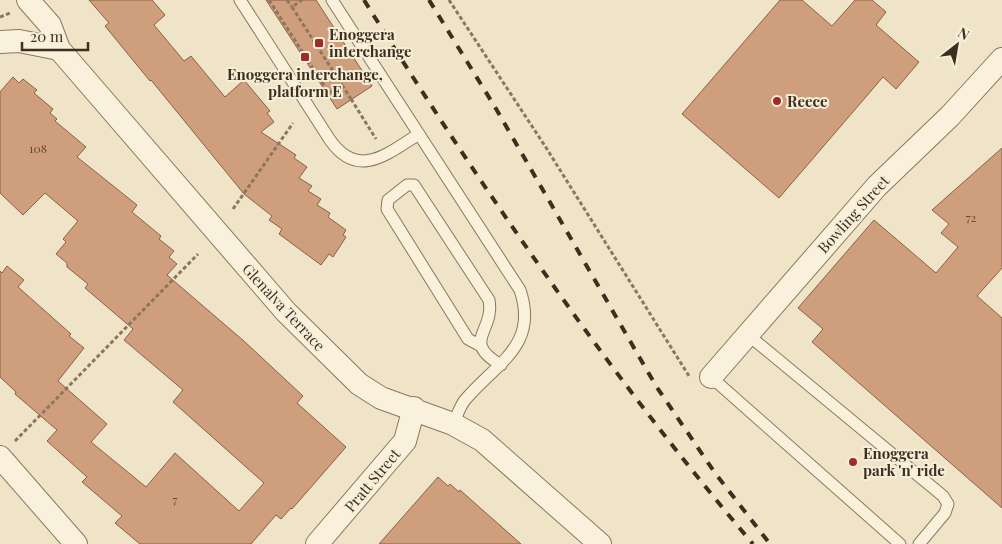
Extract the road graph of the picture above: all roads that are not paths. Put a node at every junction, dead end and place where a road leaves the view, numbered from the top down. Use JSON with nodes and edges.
{"nodes":[{"id":1,"x":240,"y":0,"type":"edge"},
{"id":2,"x":332,"y":0,"type":"edge"},
{"id":3,"x":20,"y":6,"type":"edge"},
{"id":4,"x":0,"y":42,"type":"edge"},
{"id":5,"x":59,"y":49,"type":"junction"},
{"id":6,"x":1002,"y":59,"type":"edge"},
{"id":7,"x":418,"y":134,"type":"junction"},
{"id":8,"x":747,"y":334,"type":"junction"},
{"id":9,"x":480,"y":346,"type":"junction"},
{"id":10,"x":501,"y":365,"type":"junction"},
{"id":11,"x":711,"y":377,"type":"joint"},
{"id":12,"x":414,"y":408,"type":"junction"},
{"id":13,"x":453,"y":424,"type":"junction"},
{"id":14,"x":7,"y":449,"type":"edge"},
{"id":15,"x":76,"y":544,"type":"edge"},
{"id":16,"x":317,"y":544,"type":"edge"},
{"id":17,"x":600,"y":544,"type":"edge"},
{"id":18,"x":900,"y":544,"type":"edge"},
{"id":19,"x":920,"y":544,"type":"edge"}],
"edges":[{"from":1,"to":7,"type":"lane"},
{"from":2,"to":7,"type":"lane"},
{"from":3,"to":5,"type":"street","name":"Glenalva Terrace"},
{"from":4,"to":5,"type":"street"},
{"from":5,"to":12,"type":"street","name":"Glenalva Terrace"},
{"from":6,"to":8,"type":"street","name":"Bowling Street"},
{"from":7,"to":10,"type":"lane"},
{"from":8,"to":11,"type":"street","name":"Bowling Street"},
{"from":8,"to":19,"type":"lane"},
{"from":9,"to":9,"type":"lane"},
{"from":9,"to":10,"type":"lane"},
{"from":10,"to":13,"type":"lane"},
{"from":11,"to":18,"type":"lane"},
{"from":12,"to":13,"type":"street","name":"Glenalva Terrace"},
{"from":12,"to":16,"type":"street","name":"Pratt Street"},
{"from":13,"to":17,"type":"street","name":"Glenalva Terrace"},
{"from":14,"to":15,"type":"street"}]}
